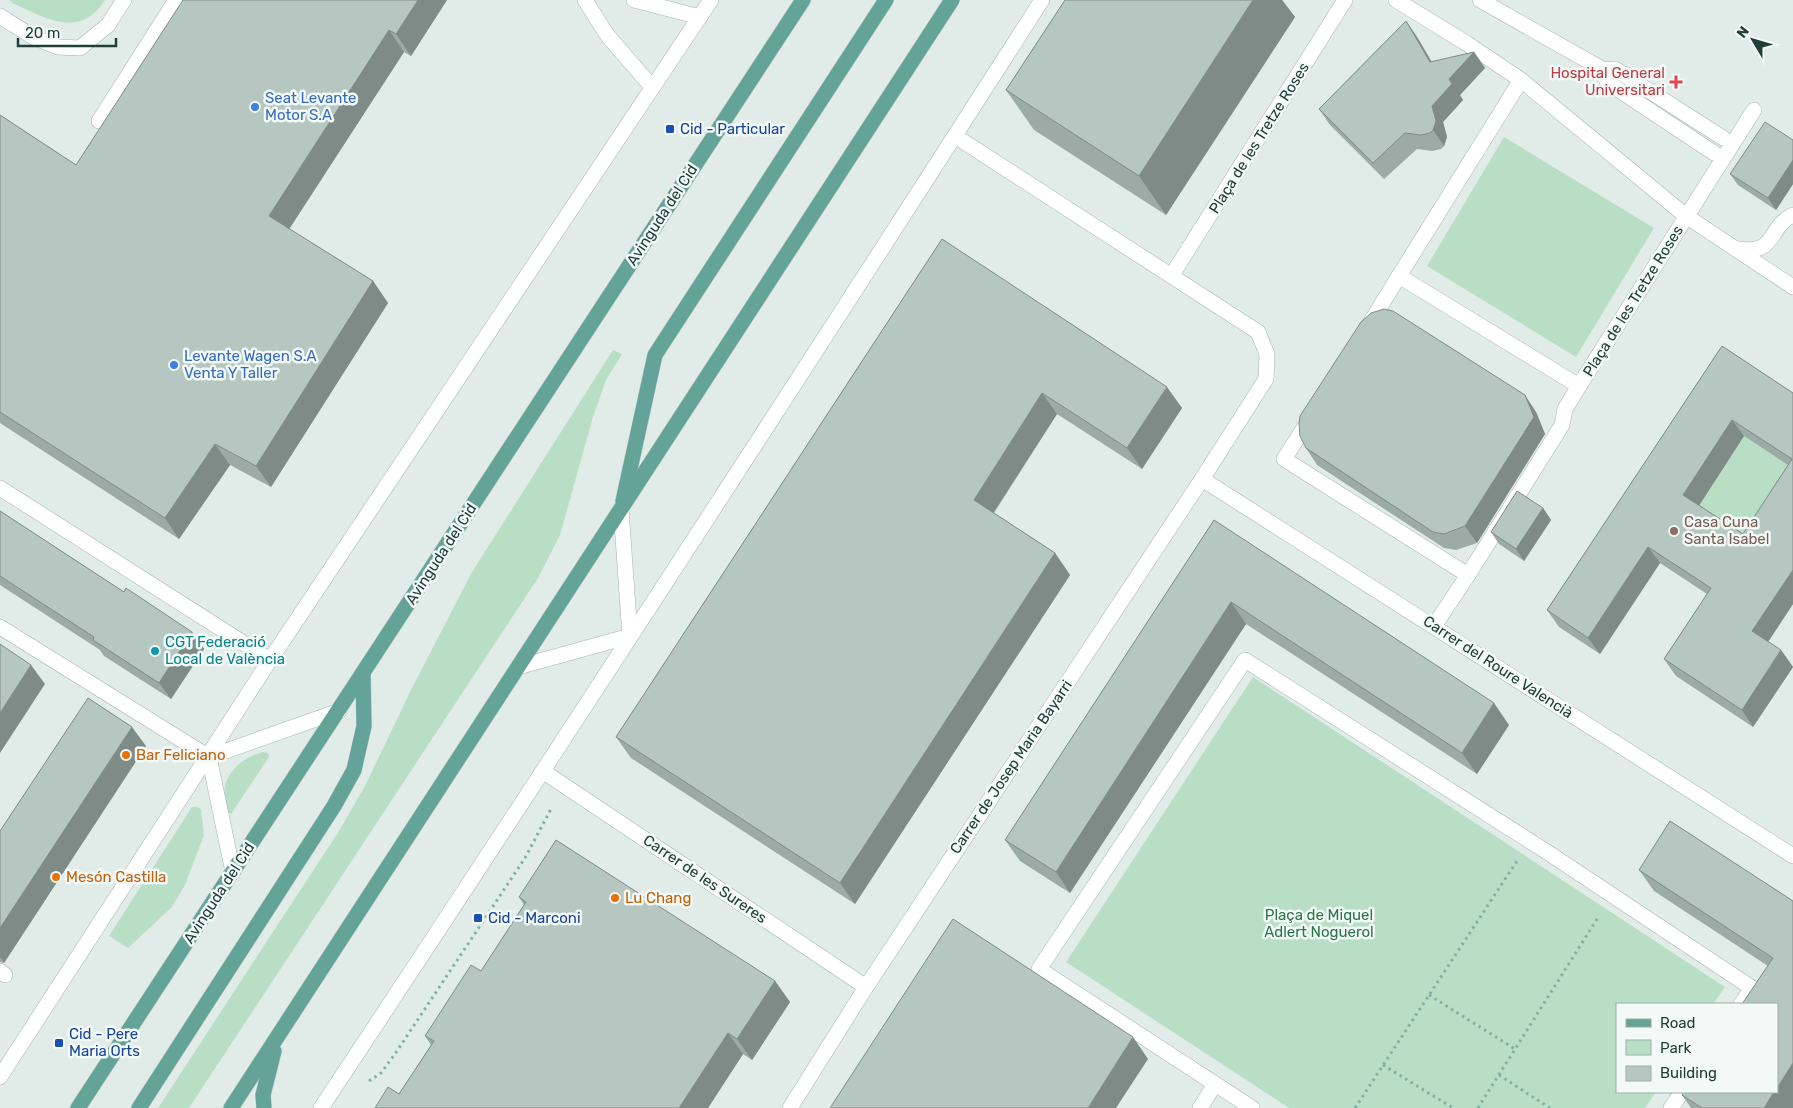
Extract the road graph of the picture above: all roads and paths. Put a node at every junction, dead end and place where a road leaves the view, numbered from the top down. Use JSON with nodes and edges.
{"nodes":[{"id":1,"x":124,"y":0,"type":"edge"},
{"id":2,"x":176,"y":0,"type":"edge"},
{"id":3,"x":585,"y":0,"type":"edge"},
{"id":4,"x":634,"y":0,"type":"edge"},
{"id":5,"x":711,"y":0,"type":"edge"},
{"id":6,"x":803,"y":0,"type":"edge"},
{"id":7,"x":886,"y":0,"type":"edge"},
{"id":8,"x":952,"y":0,"type":"edge"},
{"id":9,"x":1042,"y":0,"type":"edge"},
{"id":10,"x":1346,"y":0,"type":"edge"},
{"id":11,"x":1396,"y":0,"type":"edge"},
{"id":12,"x":1480,"y":0,"type":"edge"},
{"id":13,"x":0,"y":16,"type":"edge"},
{"id":14,"x":700,"y":17,"type":"junction"},
{"id":15,"x":1604,"y":70,"type":"junction"},
{"id":16,"x":1521,"y":80,"type":"junction"},
{"id":17,"x":652,"y":86,"type":"junction"},
{"id":18,"x":1754,"y":110,"type":"dead end"},
{"id":19,"x":99,"y":121,"type":"dead end"},
{"id":20,"x":955,"y":136,"type":"junction"},
{"id":21,"x":1723,"y":138,"type":"dead end"},
{"id":22,"x":1714,"y":153,"type":"dead end"},
{"id":23,"x":1793,"y":215,"type":"edge"},
{"id":24,"x":1686,"y":216,"type":"junction"},
{"id":25,"x":1736,"y":249,"type":"junction"},
{"id":26,"x":1172,"y":275,"type":"junction"},
{"id":27,"x":1400,"y":276,"type":"junction"},
{"id":28,"x":1793,"y":286,"type":"edge"},
{"id":29,"x":1358,"y":343,"type":"edge"},
{"id":30,"x":1579,"y":386,"type":"junction"},
{"id":31,"x":1321,"y":401,"type":"edge"},
{"id":32,"x":1202,"y":479,"type":"junction"},
{"id":33,"x":0,"y":488,"type":"edge"},
{"id":34,"x":621,"y":509,"type":"junction"},
{"id":35,"x":1468,"y":575,"type":"junction"},
{"id":36,"x":1434,"y":626,"type":"junction"},
{"id":37,"x":0,"y":627,"type":"edge"},
{"id":38,"x":630,"y":636,"type":"junction"},
{"id":39,"x":270,"y":660,"type":"junction"},
{"id":40,"x":518,"y":667,"type":"junction"},
{"id":41,"x":363,"y":674,"type":"junction"},
{"id":42,"x":339,"y":711,"type":"junction"},
{"id":43,"x":208,"y":757,"type":"junction"},
{"id":44,"x":544,"y":772,"type":"junction"},
{"id":45,"x":1530,"y":842,"type":"junction"},
{"id":46,"x":1793,"y":856,"type":"edge"},
{"id":47,"x":234,"y":872,"type":"junction"},
{"id":48,"x":1612,"y":895,"type":"junction"},
{"id":49,"x":866,"y":987,"type":"junction"},
{"id":50,"x":1429,"y":995,"type":"junction"},
{"id":51,"x":1742,"y":1003,"type":"edge"},
{"id":52,"x":277,"y":1040,"type":"junction"},
{"id":53,"x":1515,"y":1049,"type":"junction"},
{"id":54,"x":1383,"y":1066,"type":"junction"},
{"id":55,"x":1499,"y":1075,"type":"junction"},
{"id":56,"x":0,"y":1077,"type":"edge"},
{"id":57,"x":1215,"y":1084,"type":"junction"},
{"id":58,"x":1681,"y":1093,"type":"edge"},
{"id":59,"x":78,"y":1108,"type":"edge"},
{"id":60,"x":139,"y":1108,"type":"edge"},
{"id":61,"x":231,"y":1108,"type":"edge"},
{"id":62,"x":264,"y":1108,"type":"edge"},
{"id":63,"x":321,"y":1108,"type":"edge"},
{"id":64,"x":790,"y":1108,"type":"edge"},
{"id":65,"x":1200,"y":1108,"type":"edge"},
{"id":66,"x":1252,"y":1108,"type":"edge"},
{"id":67,"x":1355,"y":1108,"type":"edge"},
{"id":68,"x":1453,"y":1108,"type":"edge"},
{"id":69,"x":1478,"y":1108,"type":"edge"},
{"id":70,"x":1550,"y":1108,"type":"edge"},
{"id":71,"x":1671,"y":1108,"type":"edge"}],
"edges":[{"from":1,"to":13,"type":"street"},
{"from":2,"to":19,"type":"street"},
{"from":3,"to":17,"type":"street"},
{"from":4,"to":14,"type":"street"},
{"from":5,"to":14,"type":"street"},
{"from":6,"to":41,"type":"main road","name":"Avinguda del Cid"},
{"from":7,"to":34,"type":"main road"},
{"from":8,"to":34,"type":"main road"},
{"from":9,"to":20,"type":"street"},
{"from":10,"to":26,"type":"street","name":"Plaça de les Tretze Roses"},
{"from":11,"to":16,"type":"street"},
{"from":12,"to":15,"type":"street"},
{"from":14,"to":17,"type":"street"},
{"from":15,"to":21,"type":"street"},
{"from":15,"to":22,"type":"street"},
{"from":16,"to":24,"type":"street"},
{"from":16,"to":27,"type":"street"},
{"from":17,"to":39,"type":"street"},
{"from":18,"to":24,"type":"street","name":"Plaça de les Tretze Roses"},
{"from":20,"to":26,"type":"street"},
{"from":20,"to":38,"type":"street"},
{"from":23,"to":25,"type":"street"},
{"from":24,"to":25,"type":"street"},
{"from":24,"to":30,"type":"street","name":"Plaça de les Tretze Roses"},
{"from":25,"to":28,"type":"street"},
{"from":26,"to":32,"type":"street","name":"Carrer de Josep Maria Bayarri"},
{"from":27,"to":29,"type":"street"},
{"from":27,"to":30,"type":"street","name":"Plaça de les Tretze Roses"},
{"from":30,"to":35,"type":"street","name":"Plaça de les Tretze Roses"},
{"from":31,"to":35,"type":"street"},
{"from":32,"to":36,"type":"street","name":"Carrer del Roure Valencià"},
{"from":32,"to":49,"type":"street","name":"Carrer de Josep Maria Bayarri"},
{"from":33,"to":39,"type":"street"},
{"from":34,"to":38,"type":"street"},
{"from":34,"to":40,"type":"main road"},
{"from":35,"to":36,"type":"street","name":"Plaça de les Tretze Roses"},
{"from":36,"to":46,"type":"street","name":"Carrer del Roure Valencià"},
{"from":37,"to":43,"type":"street"},
{"from":38,"to":40,"type":"street"},
{"from":38,"to":44,"type":"street"},
{"from":39,"to":43,"type":"street"},
{"from":40,"to":52,"type":"main road"},
{"from":41,"to":42,"type":"main road","name":"Avinguda del Cid"},
{"from":41,"to":60,"type":"main road"},
{"from":42,"to":43,"type":"street"},
{"from":42,"to":47,"type":"main road","name":"Avinguda del Cid"},
{"from":43,"to":47,"type":"street"},
{"from":43,"to":56,"type":"street"},
{"from":44,"to":49,"type":"street","name":"Carrer de les Sureres"},
{"from":44,"to":63,"type":"street"},
{"from":45,"to":48,"type":"street"},
{"from":45,"to":50,"type":"path"},
{"from":45,"to":57,"type":"street"},
{"from":47,"to":59,"type":"main road","name":"Avinguda del Cid"},
{"from":48,"to":51,"type":"street"},
{"from":48,"to":53,"type":"path"},
{"from":49,"to":64,"type":"street","name":"Carrer de Josep Maria Bayarri"},
{"from":50,"to":53,"type":"path"},
{"from":50,"to":54,"type":"path"},
{"from":52,"to":61,"type":"main road"},
{"from":52,"to":62,"type":"main road"},
{"from":53,"to":55,"type":"path"},
{"from":54,"to":67,"type":"path"},
{"from":54,"to":68,"type":"path"},
{"from":55,"to":69,"type":"path"},
{"from":55,"to":70,"type":"path"},
{"from":57,"to":65,"type":"street"},
{"from":57,"to":66,"type":"street"},
{"from":58,"to":71,"type":"street"}]}
